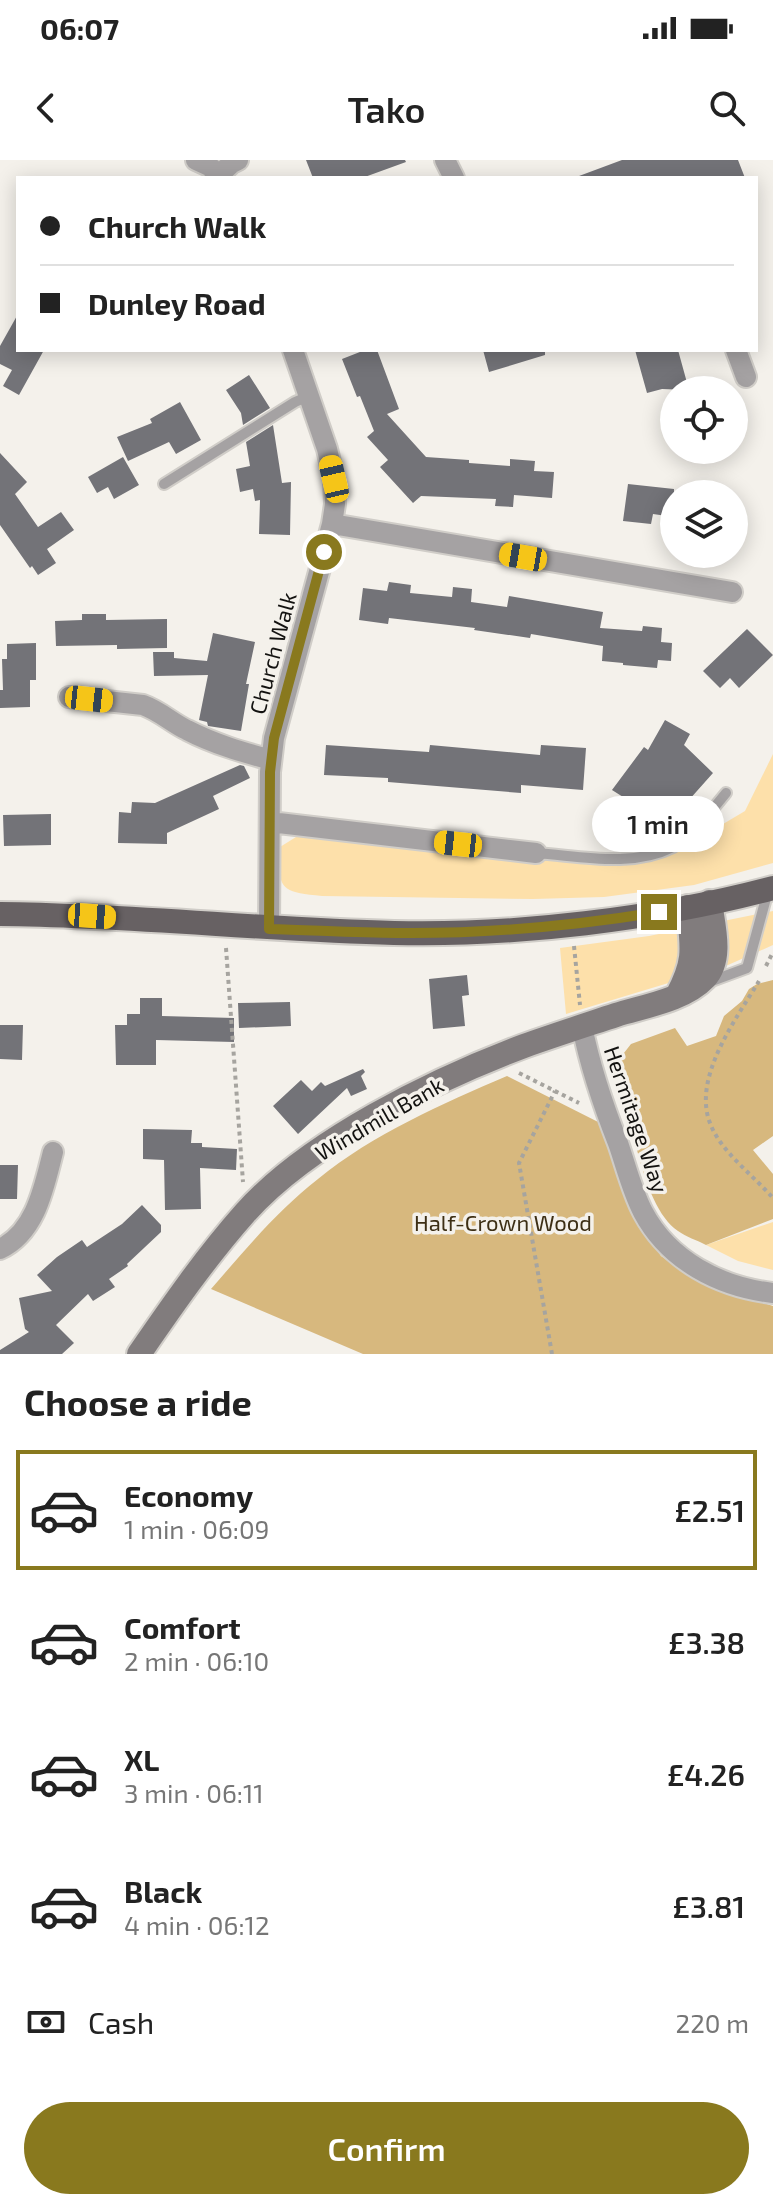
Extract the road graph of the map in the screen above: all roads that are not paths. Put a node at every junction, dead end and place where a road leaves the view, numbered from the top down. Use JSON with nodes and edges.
{"nodes":[{"id":1,"x":196,"y":160,"type":"edge"},
{"id":2,"x":238,"y":160,"type":"edge"},
{"id":3,"x":221,"y":176,"type":"edge"},
{"id":4,"x":294,"y":352,"type":"edge"},
{"id":5,"x":737,"y":352,"type":"edge"},
{"id":6,"x":746,"y":376,"type":"edge"},
{"id":7,"x":310,"y":396,"type":"junction"},
{"id":8,"x":164,"y":484,"type":"dead end"},
{"id":9,"x":332,"y":524,"type":"junction"},
{"id":10,"x":732,"y":592,"type":"dead end"},
{"id":11,"x":69,"y":697,"type":"dead end"},
{"id":12,"x":271,"y":760,"type":"junction"},
{"id":13,"x":726,"y":793,"type":"dead end"},
{"id":14,"x":270,"y":822,"type":"junction"},
{"id":15,"x":536,"y":853,"type":"joint"},
{"id":16,"x":771,"y":889,"type":"edge"},
{"id":17,"x":699,"y":904,"type":"junction"},
{"id":18,"x":0,"y":914,"type":"edge"},
{"id":19,"x":269,"y":929,"type":"junction"},
{"id":20,"x":685,"y":992,"type":"junction"},
{"id":21,"x":582,"y":1026,"type":"junction"},
{"id":22,"x":53,"y":1152,"type":"dead end"},
{"id":23,"x":0,"y":1249,"type":"edge"},
{"id":24,"x":773,"y":1293,"type":"edge"},
{"id":25,"x":139,"y":1354,"type":"edge"}],
"edges":[{"from":1,"to":3,"type":"street"},
{"from":2,"to":3,"type":"street"},
{"from":4,"to":7,"type":"street","name":"Church Walk"},
{"from":5,"to":6,"type":"street"},
{"from":7,"to":8,"type":"lane"},
{"from":7,"to":9,"type":"street","name":"Church Walk"},
{"from":9,"to":10,"type":"street"},
{"from":9,"to":12,"type":"street","name":"Church Walk"},
{"from":11,"to":12,"type":"street"},
{"from":12,"to":14,"type":"street","name":"Church Walk"},
{"from":13,"to":15,"type":"lane"},
{"from":14,"to":15,"type":"street"},
{"from":14,"to":19,"type":"street","name":"Church Walk"},
{"from":16,"to":17,"type":"main road"},
{"from":16,"to":20,"type":"lane"},
{"from":17,"to":19,"type":"main road"},
{"from":17,"to":20,"type":"main road"},
{"from":18,"to":19,"type":"main road"},
{"from":20,"to":21,"type":"main road","name":"Windmill Bank"},
{"from":21,"to":24,"type":"street","name":"Hermitage Way"},
{"from":21,"to":25,"type":"main road","name":"Windmill Bank"},
{"from":22,"to":23,"type":"street"}]}
